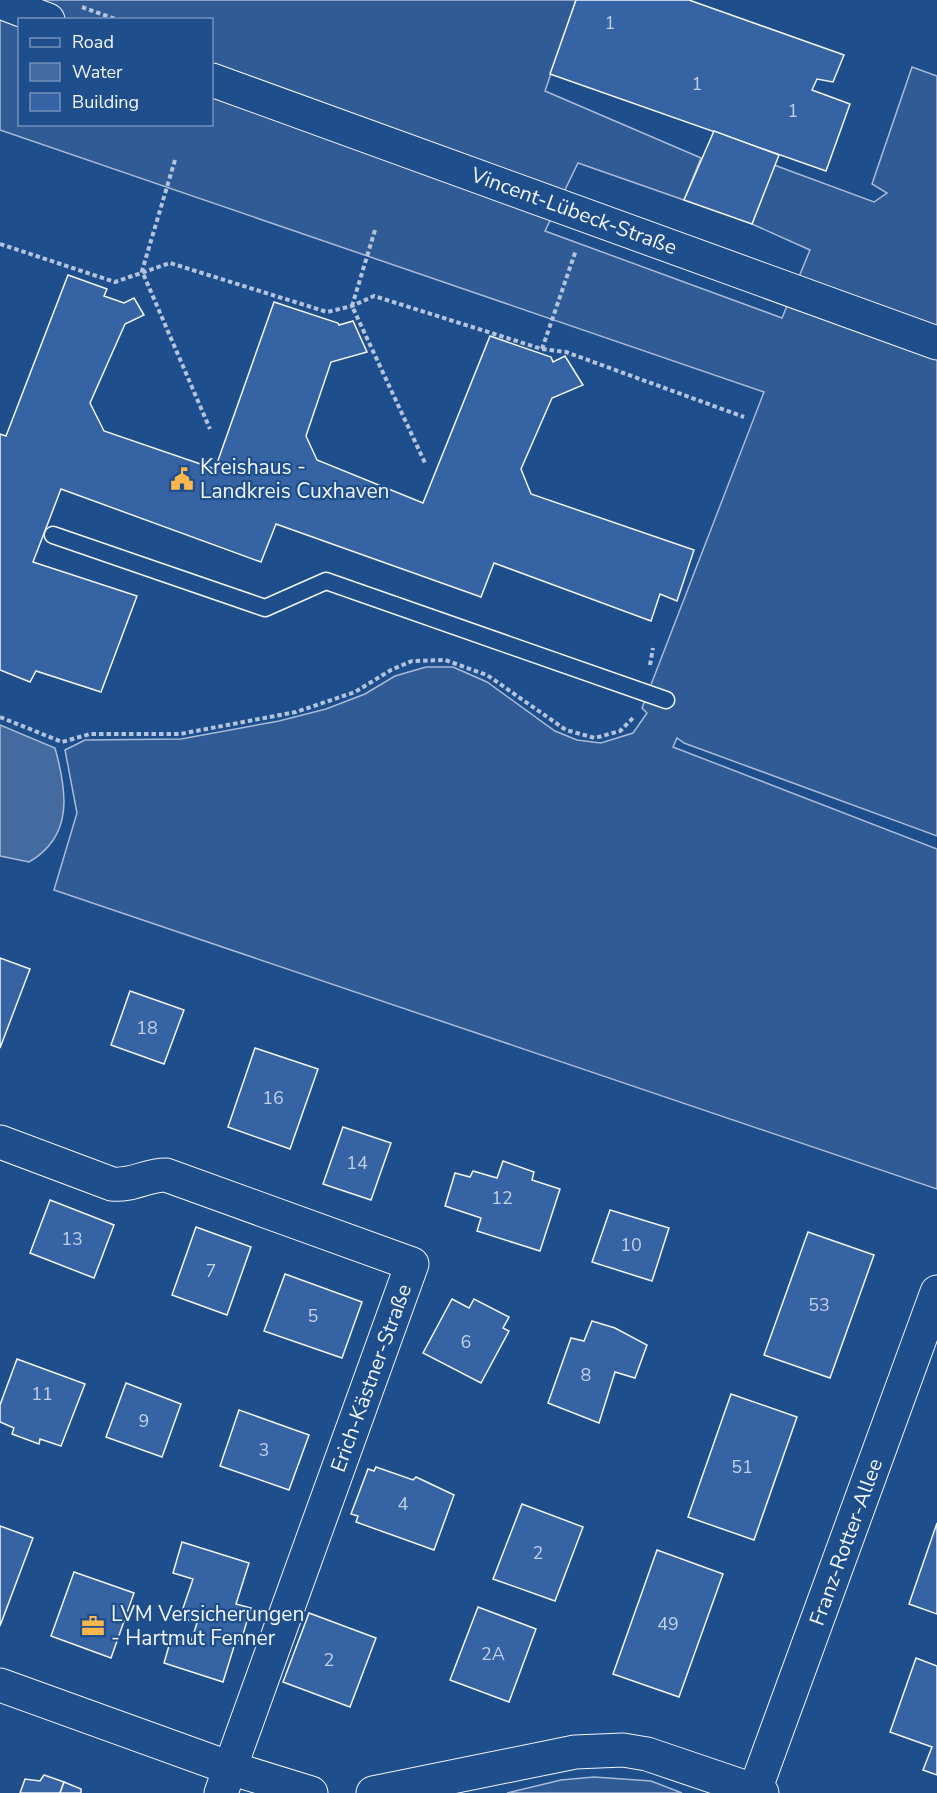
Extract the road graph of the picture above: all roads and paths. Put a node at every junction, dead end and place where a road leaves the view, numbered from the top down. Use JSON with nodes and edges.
{"nodes":[{"id":1,"x":0,"y":2,"type":"edge"},
{"id":2,"x":61,"y":12,"type":"edge"},
{"id":3,"x":104,"y":18,"type":"edge"},
{"id":4,"x":213,"y":80,"type":"edge"},
{"id":5,"x":175,"y":160,"type":"dead end"},
{"id":6,"x":588,"y":216,"type":"junction"},
{"id":7,"x":375,"y":230,"type":"dead end"},
{"id":8,"x":0,"y":244,"type":"edge"},
{"id":9,"x":142,"y":272,"type":"junction"},
{"id":10,"x":352,"y":306,"type":"junction"},
{"id":11,"x":937,"y":343,"type":"edge"},
{"id":12,"x":542,"y":349,"type":"junction"},
{"id":13,"x":744,"y":417,"type":"dead end"},
{"id":14,"x":210,"y":429,"type":"dead end"},
{"id":15,"x":424,"y":463,"type":"dead end"},
{"id":16,"x":53,"y":535,"type":"dead end"},
{"id":17,"x":643,"y":692,"type":"junction"},
{"id":18,"x":666,"y":700,"type":"dead end"},
{"id":19,"x":0,"y":717,"type":"edge"},
{"id":20,"x":0,"y":1142,"type":"edge"},
{"id":21,"x":937,"y":1292,"type":"edge"},
{"id":22,"x":0,"y":1685,"type":"edge"},
{"id":23,"x":226,"y":1781,"type":"edge"},
{"id":24,"x":757,"y":1792,"type":"edge"},
{"id":25,"x":311,"y":1793,"type":"edge"},
{"id":26,"x":373,"y":1793,"type":"edge"}],
"edges":[{"from":1,"to":2,"type":"street"},
{"from":2,"to":3,"type":"path"},
{"from":4,"to":6,"type":"street","name":"Vincent-Lübeck-Straße"},
{"from":5,"to":9,"type":"path"},
{"from":6,"to":11,"type":"street","name":"Vincent-Lübeck-Straße"},
{"from":6,"to":12,"type":"path"},
{"from":7,"to":10,"type":"path"},
{"from":8,"to":9,"type":"path"},
{"from":9,"to":10,"type":"path"},
{"from":9,"to":14,"type":"path"},
{"from":10,"to":12,"type":"path"},
{"from":10,"to":15,"type":"path"},
{"from":12,"to":13,"type":"path"},
{"from":16,"to":17,"type":"lane"},
{"from":17,"to":18,"type":"lane"},
{"from":17,"to":19,"type":"path"},
{"from":20,"to":23,"type":"street","name":"Erich-Kästner-Straße"},
{"from":21,"to":24,"type":"street","name":"Franz-Rotter-Allee"},
{"from":22,"to":23,"type":"street"},
{"from":23,"to":25,"type":"street"},
{"from":24,"to":26,"type":"street"}]}
